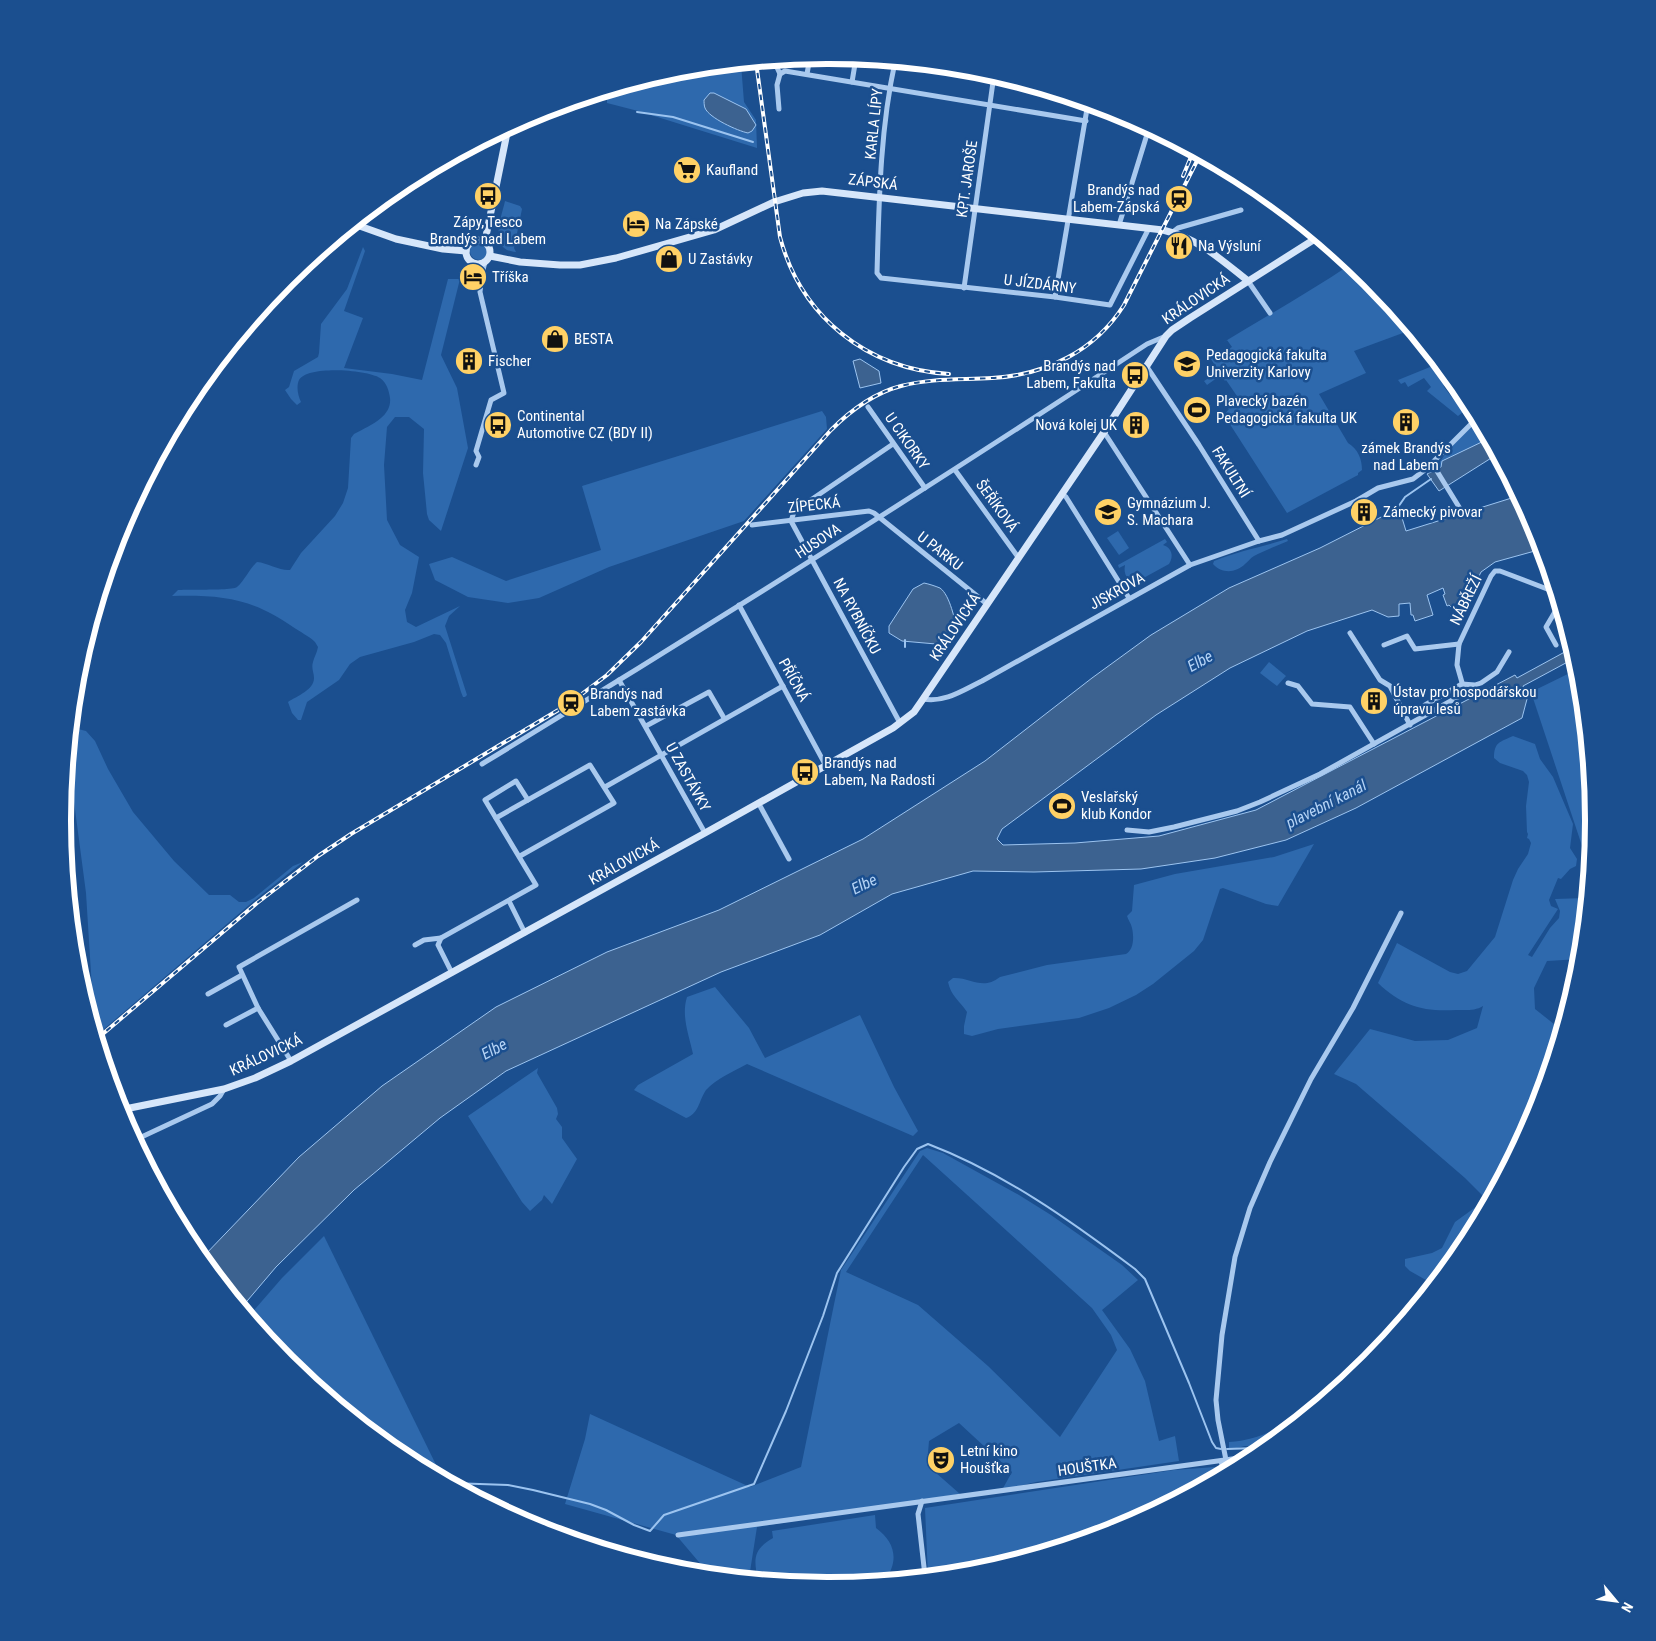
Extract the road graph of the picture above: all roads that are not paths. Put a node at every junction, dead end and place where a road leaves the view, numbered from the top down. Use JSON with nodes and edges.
{"nodes":[{"id":1,"x":809,"y":64,"type":"edge"},
{"id":2,"x":777,"y":65,"type":"edge"},
{"id":3,"x":855,"y":65,"type":"edge"},
{"id":4,"x":894,"y":67,"type":"edge"},
{"id":5,"x":782,"y":72,"type":"junction"},
{"id":6,"x":807,"y":74,"type":"junction"},
{"id":7,"x":852,"y":82,"type":"junction"},
{"id":8,"x":993,"y":82,"type":"edge"},
{"id":9,"x":889,"y":89,"type":"junction"},
{"id":10,"x":990,"y":106,"type":"junction"},
{"id":11,"x":780,"y":108,"type":"dead end"},
{"id":12,"x":1087,"y":110,"type":"edge"},
{"id":13,"x":1086,"y":121,"type":"junction"},
{"id":14,"x":1147,"y":135,"type":"edge"},
{"id":15,"x":506,"y":136,"type":"edge"},
{"id":16,"x":879,"y":197,"type":"junction"},
{"id":17,"x":976,"y":207,"type":"junction"},
{"id":18,"x":1242,"y":210,"type":"dead end"},
{"id":19,"x":1069,"y":219,"type":"junction"},
{"id":20,"x":1119,"y":225,"type":"junction"},
{"id":21,"x":360,"y":226,"type":"edge"},
{"id":22,"x":1150,"y":228,"type":"junction"},
{"id":23,"x":1173,"y":232,"type":"junction"},
{"id":24,"x":1313,"y":240,"type":"edge"},
{"id":25,"x":485,"y":241,"type":"junction"},
{"id":26,"x":466,"y":251,"type":"junction"},
{"id":27,"x":488,"y":259,"type":"junction"},
{"id":28,"x":475,"y":264,"type":"junction"},
{"id":29,"x":482,"y":274,"type":"junction"},
{"id":30,"x":881,"y":278,"type":"joint"},
{"id":31,"x":1248,"y":281,"type":"junction"},
{"id":32,"x":964,"y":288,"type":"junction"},
{"id":33,"x":1055,"y":297,"type":"junction"},
{"id":34,"x":1270,"y":313,"type":"dead end"},
{"id":35,"x":1166,"y":336,"type":"junction"},
{"id":36,"x":1147,"y":367,"type":"junction"},
{"id":37,"x":868,"y":407,"type":"dead end"},
{"id":38,"x":1472,"y":423,"type":"edge"},
{"id":39,"x":1104,"y":432,"type":"junction"},
{"id":40,"x":893,"y":444,"type":"junction"},
{"id":41,"x":1432,"y":463,"type":"junction"},
{"id":42,"x":476,"y":465,"type":"dead end"},
{"id":43,"x":955,"y":470,"type":"junction"},
{"id":44,"x":925,"y":488,"type":"junction"},
{"id":45,"x":1062,"y":494,"type":"junction"},
{"id":46,"x":1459,"y":507,"type":"dead end"},
{"id":47,"x":878,"y":517,"type":"junction"},
{"id":48,"x":791,"y":520,"type":"junction"},
{"id":49,"x":752,"y":525,"type":"dead end"},
{"id":50,"x":1259,"y":541,"type":"junction"},
{"id":51,"x":1018,"y":557,"type":"junction"},
{"id":52,"x":813,"y":560,"type":"junction"},
{"id":53,"x":1190,"y":565,"type":"junction"},
{"id":54,"x":1549,"y":590,"type":"edge"},
{"id":55,"x":1129,"y":598,"type":"junction"},
{"id":56,"x":987,"y":604,"type":"junction"},
{"id":57,"x":739,"y":606,"type":"junction"},
{"id":58,"x":1555,"y":612,"type":"edge"},
{"id":59,"x":1350,"y":633,"type":"dead end"},
{"id":60,"x":1459,"y":644,"type":"junction"},
{"id":61,"x":1384,"y":645,"type":"dead end"},
{"id":62,"x":1556,"y":645,"type":"dead end"},
{"id":63,"x":1509,"y":652,"type":"dead end"},
{"id":64,"x":619,"y":680,"type":"junction"},
{"id":65,"x":1288,"y":683,"type":"dead end"},
{"id":66,"x":1462,"y":684,"type":"junction"},
{"id":67,"x":783,"y":686,"type":"junction"},
{"id":68,"x":923,"y":699,"type":"junction"},
{"id":69,"x":1425,"y":705,"type":"dead end"},
{"id":70,"x":724,"y":718,"type":"junction"},
{"id":71,"x":900,"y":723,"type":"junction"},
{"id":72,"x":1410,"y":724,"type":"junction"},
{"id":73,"x":646,"y":726,"type":"junction"},
{"id":74,"x":1374,"y":744,"type":"junction"},
{"id":75,"x":661,"y":754,"type":"junction"},
{"id":76,"x":482,"y":764,"type":"dead end"},
{"id":77,"x":826,"y":766,"type":"junction"},
{"id":78,"x":605,"y":787,"type":"junction"},
{"id":79,"x":528,"y":800,"type":"junction"},
{"id":80,"x":759,"y":804,"type":"junction"},
{"id":81,"x":496,"y":818,"type":"junction"},
{"id":82,"x":1127,"y":830,"type":"dead end"},
{"id":83,"x":705,"y":833,"type":"junction"},
{"id":84,"x":520,"y":856,"type":"junction"},
{"id":85,"x":789,"y":859,"type":"dead end"},
{"id":86,"x":357,"y":900,"type":"dead end"},
{"id":87,"x":508,"y":901,"type":"junction"},
{"id":88,"x":1401,"y":913,"type":"dead end"},
{"id":89,"x":525,"y":933,"type":"junction"},
{"id":90,"x":441,"y":938,"type":"junction"},
{"id":91,"x":416,"y":945,"type":"dead end"},
{"id":92,"x":452,"y":973,"type":"junction"},
{"id":93,"x":242,"y":976,"type":"junction"},
{"id":94,"x":208,"y":994,"type":"dead end"},
{"id":95,"x":258,"y":1008,"type":"junction"},
{"id":96,"x":226,"y":1025,"type":"dead end"},
{"id":97,"x":291,"y":1061,"type":"junction"},
{"id":98,"x":224,"y":1089,"type":"junction"},
{"id":99,"x":128,"y":1108,"type":"edge"},
{"id":100,"x":141,"y":1137,"type":"edge"},
{"id":101,"x":1233,"y":1460,"type":"edge"},
{"id":102,"x":1224,"y":1461,"type":"junction"},
{"id":103,"x":1224,"y":1465,"type":"edge"},
{"id":104,"x":922,"y":1501,"type":"junction"},
{"id":105,"x":678,"y":1535,"type":"dead end"},
{"id":106,"x":924,"y":1571,"type":"edge"}],
"edges":[{"from":1,"to":6,"type":"street"},
{"from":2,"to":5,"type":"street"},
{"from":3,"to":7,"type":"street"},
{"from":4,"to":9,"type":"street","name":"KARLA LÍPY"},
{"from":5,"to":6,"type":"street"},
{"from":5,"to":11,"type":"street"},
{"from":6,"to":7,"type":"street"},
{"from":7,"to":9,"type":"street"},
{"from":8,"to":10,"type":"street","name":"KPT. JAROŠE"},
{"from":9,"to":10,"type":"street"},
{"from":9,"to":16,"type":"street","name":"KARLA LÍPY"},
{"from":10,"to":13,"type":"street"},
{"from":10,"to":17,"type":"street","name":"KPT. JAROŠE"},
{"from":12,"to":13,"type":"street"},
{"from":13,"to":19,"type":"street"},
{"from":14,"to":20,"type":"street"},
{"from":15,"to":25,"type":"main road"},
{"from":16,"to":17,"type":"main road","name":"ZÁPSKÁ"},
{"from":16,"to":27,"type":"main road","name":"ZÁPSKÁ"},
{"from":16,"to":30,"type":"street","name":"KARLA LÍPY"},
{"from":17,"to":19,"type":"main road","name":"ZÁPSKÁ"},
{"from":17,"to":32,"type":"street","name":"KPT. JAROŠE"},
{"from":18,"to":23,"type":"street"},
{"from":19,"to":20,"type":"main road","name":"ZÁPSKÁ"},
{"from":19,"to":33,"type":"street"},
{"from":20,"to":22,"type":"main road","name":"ZÁPSKÁ"},
{"from":21,"to":26,"type":"main road"},
{"from":22,"to":23,"type":"main road","name":"ZÁPSKÁ"},
{"from":22,"to":33,"type":"street","name":"U JÍZDÁRNY"},
{"from":23,"to":31,"type":"main road","name":"ZÁPSKÁ"},
{"from":24,"to":31,"type":"main road","name":"KRÁLOVICKÁ"},
{"from":25,"to":26,"type":"main road"},
{"from":25,"to":27,"type":"main road"},
{"from":26,"to":28,"type":"main road"},
{"from":27,"to":28,"type":"main road"},
{"from":27,"to":29,"type":"street"},
{"from":28,"to":29,"type":"street"},
{"from":29,"to":42,"type":"street"},
{"from":30,"to":32,"type":"street","name":"U JÍZDÁRNY"},
{"from":31,"to":34,"type":"street"},
{"from":31,"to":35,"type":"main road","name":"KRÁLOVICKÁ"},
{"from":32,"to":33,"type":"street","name":"U JÍZDÁRNY"},
{"from":35,"to":36,"type":"main road","name":"KRÁLOVICKÁ"},
{"from":35,"to":43,"type":"street","name":"HUSOVA"},
{"from":36,"to":39,"type":"main road","name":"KRÁLOVICKÁ"},
{"from":36,"to":50,"type":"street","name":"FAKULTNÍ"},
{"from":37,"to":40,"type":"street","name":"U CIKORKY"},
{"from":38,"to":41,"type":"street","name":"JISKROVA"},
{"from":39,"to":45,"type":"main road","name":"KRÁLOVICKÁ"},
{"from":39,"to":53,"type":"street"},
{"from":40,"to":44,"type":"street","name":"U CIKORKY"},
{"from":40,"to":48,"type":"street"},
{"from":41,"to":46,"type":"street"},
{"from":41,"to":50,"type":"street","name":"JISKROVA"},
{"from":43,"to":44,"type":"street","name":"HUSOVA"},
{"from":43,"to":51,"type":"street","name":"ŠEŘÍKOVÁ"},
{"from":44,"to":47,"type":"street","name":"HUSOVA"},
{"from":45,"to":51,"type":"main road","name":"KRÁLOVICKÁ"},
{"from":45,"to":55,"type":"street"},
{"from":47,"to":48,"type":"street","name":"ZÍPECKÁ"},
{"from":47,"to":52,"type":"street","name":"HUSOVA"},
{"from":47,"to":56,"type":"street","name":"U PARKU"},
{"from":48,"to":49,"type":"street","name":"ZÍPECKÁ"},
{"from":48,"to":52,"type":"street","name":"NA RYBNÍČKU"},
{"from":50,"to":53,"type":"street","name":"JISKROVA"},
{"from":51,"to":56,"type":"main road","name":"KRÁLOVICKÁ"},
{"from":52,"to":57,"type":"street","name":"HUSOVA"},
{"from":52,"to":71,"type":"street","name":"NA RYBNÍČKU"},
{"from":53,"to":55,"type":"street","name":"JISKROVA"},
{"from":54,"to":60,"type":"street","name":"NÁBŘEŽÍ"},
{"from":55,"to":68,"type":"street","name":"JISKROVA"},
{"from":56,"to":68,"type":"main road","name":"KRÁLOVICKÁ"},
{"from":57,"to":64,"type":"street","name":"HUSOVA"},
{"from":57,"to":67,"type":"street","name":"PŘÍČNÁ"},
{"from":58,"to":62,"type":"street"},
{"from":59,"to":72,"type":"street"},
{"from":60,"to":61,"type":"street","name":"NÁBŘEŽÍ"},
{"from":60,"to":66,"type":"street","name":"NÁBŘEŽÍ"},
{"from":63,"to":66,"type":"street"},
{"from":64,"to":73,"type":"street","name":"U ZASTÁVKY"},
{"from":64,"to":76,"type":"street","name":"HUSOVA"},
{"from":65,"to":74,"type":"street"},
{"from":66,"to":69,"type":"street"},
{"from":66,"to":72,"type":"street"},
{"from":67,"to":70,"type":"street"},
{"from":67,"to":77,"type":"street","name":"PŘÍČNÁ"},
{"from":68,"to":71,"type":"main road","name":"KRÁLOVICKÁ"},
{"from":70,"to":73,"type":"street"},
{"from":70,"to":75,"type":"street"},
{"from":71,"to":77,"type":"main road","name":"KRÁLOVICKÁ"},
{"from":72,"to":74,"type":"street"},
{"from":73,"to":75,"type":"street","name":"U ZASTÁVKY"},
{"from":74,"to":82,"type":"street"},
{"from":75,"to":78,"type":"street"},
{"from":75,"to":83,"type":"street","name":"U ZASTÁVKY"},
{"from":77,"to":80,"type":"main road","name":"KRÁLOVICKÁ"},
{"from":78,"to":79,"type":"street"},
{"from":78,"to":84,"type":"street"},
{"from":79,"to":81,"type":"street"},
{"from":79,"to":81,"type":"street"},
{"from":80,"to":83,"type":"main road","name":"KRÁLOVICKÁ"},
{"from":80,"to":85,"type":"street"},
{"from":81,"to":84,"type":"street"},
{"from":83,"to":89,"type":"main road","name":"KRÁLOVICKÁ"},
{"from":84,"to":87,"type":"street"},
{"from":86,"to":93,"type":"street"},
{"from":87,"to":89,"type":"street"},
{"from":87,"to":90,"type":"street"},
{"from":88,"to":102,"type":"street"},
{"from":89,"to":92,"type":"main road","name":"KRÁLOVICKÁ"},
{"from":90,"to":91,"type":"street"},
{"from":90,"to":92,"type":"street"},
{"from":92,"to":97,"type":"main road","name":"KRÁLOVICKÁ"},
{"from":93,"to":94,"type":"street"},
{"from":93,"to":95,"type":"street"},
{"from":95,"to":96,"type":"street"},
{"from":95,"to":97,"type":"street"},
{"from":97,"to":98,"type":"main road","name":"KRÁLOVICKÁ"},
{"from":98,"to":99,"type":"main road","name":"KRÁLOVICKÁ"},
{"from":98,"to":100,"type":"street","name":"KRÁLOVICKÁ"},
{"from":101,"to":102,"type":"street","name":"HOUŠTKA"},
{"from":102,"to":103,"type":"street"},
{"from":102,"to":104,"type":"street","name":"HOUŠTKA"},
{"from":104,"to":105,"type":"street","name":"HOUŠTKA"},
{"from":104,"to":106,"type":"street"}]}
